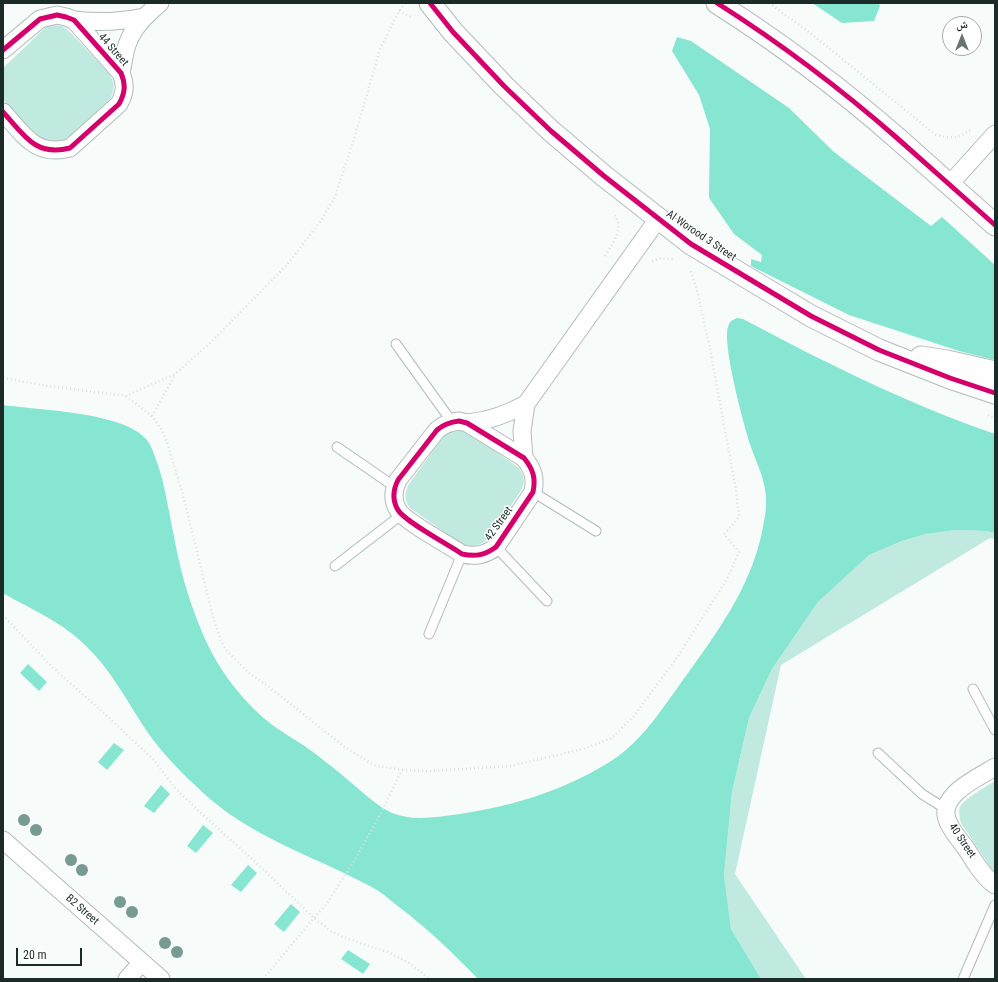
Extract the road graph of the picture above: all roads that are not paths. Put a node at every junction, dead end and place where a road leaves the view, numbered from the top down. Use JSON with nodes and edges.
{"nodes":[{"id":1,"x":160,"y":3,"type":"edge"},
{"id":2,"x":430,"y":3,"type":"edge"},
{"id":3,"x":717,"y":3,"type":"edge"},
{"id":4,"x":144,"y":17,"type":"junction"},
{"id":5,"x":74,"y":20,"type":"junction"},
{"id":6,"x":3,"y":50,"type":"edge"},
{"id":7,"x":121,"y":73,"type":"junction"},
{"id":8,"x":3,"y":112,"type":"edge"},
{"id":9,"x":993,"y":136,"type":"edge"},
{"id":10,"x":949,"y":185,"type":"junction"},
{"id":11,"x":658,"y":219,"type":"junction"},
{"id":12,"x":995,"y":225,"type":"edge"},
{"id":13,"x":396,"y":344,"type":"dead end"},
{"id":14,"x":879,"y":350,"type":"junction"},
{"id":15,"x":995,"y":372,"type":"edge"},
{"id":16,"x":995,"y":393,"type":"edge"},
{"id":17,"x":526,"y":404,"type":"junction"},
{"id":18,"x":459,"y":422,"type":"junction"},
{"id":19,"x":336,"y":447,"type":"dead end"},
{"id":20,"x":524,"y":458,"type":"junction"},
{"id":21,"x":394,"y":487,"type":"junction"},
{"id":22,"x":533,"y":492,"type":"junction"},
{"id":23,"x":401,"y":515,"type":"junction"},
{"id":24,"x":596,"y":531,"type":"dead end"},
{"id":25,"x":496,"y":547,"type":"junction"},
{"id":26,"x":462,"y":554,"type":"junction"},
{"id":27,"x":334,"y":566,"type":"dead end"},
{"id":28,"x":547,"y":601,"type":"dead end"},
{"id":29,"x":429,"y":634,"type":"dead end"},
{"id":30,"x":973,"y":689,"type":"dead end"},
{"id":31,"x":995,"y":730,"type":"edge"},
{"id":32,"x":878,"y":752,"type":"dead end"},
{"id":33,"x":995,"y":767,"type":"edge"},
{"id":34,"x":946,"y":809,"type":"junction"},
{"id":35,"x":3,"y":840,"type":"edge"},
{"id":36,"x":995,"y":885,"type":"edge"},
{"id":37,"x":995,"y":905,"type":"edge"},
{"id":38,"x":142,"y":962,"type":"junction"},
{"id":39,"x":126,"y":979,"type":"edge"},
{"id":40,"x":161,"y":979,"type":"edge"},
{"id":41,"x":963,"y":979,"type":"edge"}],
"edges":[{"from":1,"to":4,"type":"street","name":"44 Street"},
{"from":2,"to":11,"type":"street","name":"Al Worood 3 Street"},
{"from":3,"to":10,"type":"street"},
{"from":4,"to":5,"type":"street","name":"44 Street"},
{"from":4,"to":7,"type":"street","name":"44 Street"},
{"from":5,"to":6,"type":"street","name":"44 Street"},
{"from":5,"to":7,"type":"street","name":"44 Street"},
{"from":7,"to":8,"type":"street","name":"44 Street"},
{"from":9,"to":10,"type":"street"},
{"from":10,"to":12,"type":"street"},
{"from":11,"to":14,"type":"street","name":"Al Worood 3 Street"},
{"from":11,"to":17,"type":"street"},
{"from":13,"to":18,"type":"lane"},
{"from":14,"to":15,"type":"street"},
{"from":14,"to":16,"type":"street","name":"Al Worood 3 Street"},
{"from":17,"to":18,"type":"street"},
{"from":17,"to":20,"type":"street"},
{"from":18,"to":20,"type":"street"},
{"from":18,"to":21,"type":"street"},
{"from":19,"to":21,"type":"lane"},
{"from":20,"to":22,"type":"street"},
{"from":21,"to":23,"type":"street"},
{"from":22,"to":24,"type":"lane"},
{"from":22,"to":25,"type":"street","name":"42 Street"},
{"from":23,"to":26,"type":"street","name":"42 Street"},
{"from":23,"to":27,"type":"lane"},
{"from":25,"to":26,"type":"street","name":"42 Street"},
{"from":25,"to":28,"type":"lane"},
{"from":26,"to":29,"type":"lane"},
{"from":30,"to":31,"type":"lane"},
{"from":32,"to":34,"type":"lane"},
{"from":33,"to":34,"type":"street","name":"40 Street"},
{"from":34,"to":36,"type":"street","name":"40 Street"},
{"from":35,"to":38,"type":"street","name":"B2 Street"},
{"from":37,"to":41,"type":"lane"},
{"from":38,"to":39,"type":"street"},
{"from":38,"to":40,"type":"street","name":"B2 Street"}]}
